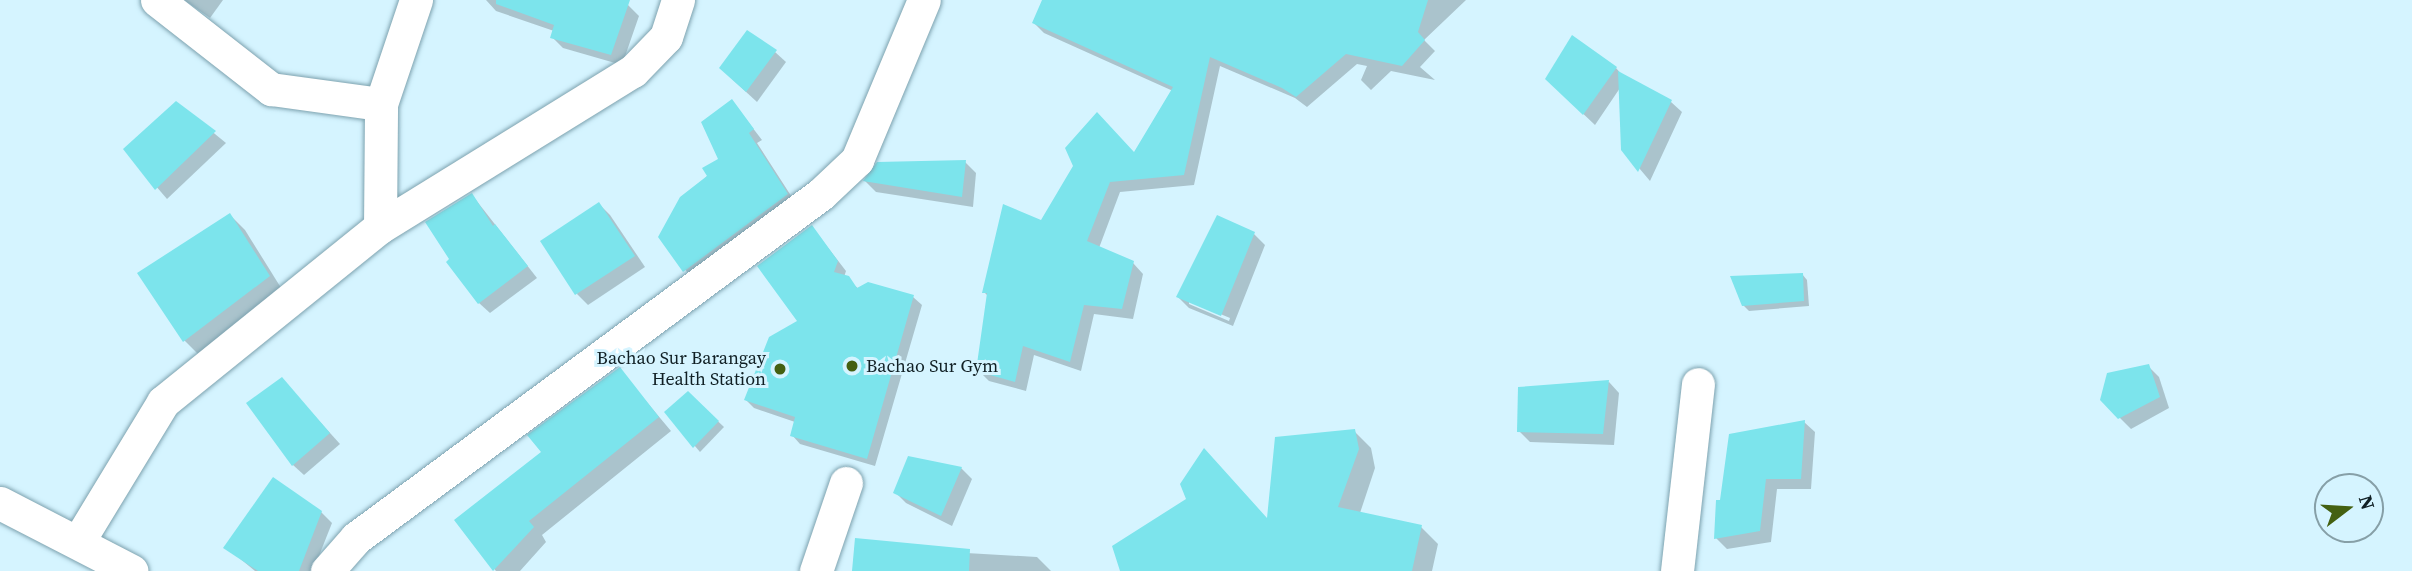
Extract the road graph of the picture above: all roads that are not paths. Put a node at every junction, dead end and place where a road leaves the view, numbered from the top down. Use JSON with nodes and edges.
{"nodes":[{"id":1,"x":157,"y":0,"type":"edge"},
{"id":2,"x":416,"y":0,"type":"edge"},
{"id":3,"x":678,"y":0,"type":"edge"},
{"id":4,"x":924,"y":0,"type":"edge"},
{"id":5,"x":381,"y":104,"type":"junction"},
{"id":6,"x":380,"y":227,"type":"junction"},
{"id":7,"x":1698,"y":384,"type":"dead end"},
{"id":8,"x":846,"y":483,"type":"dead end"},
{"id":9,"x":0,"y":503,"type":"edge"},
{"id":10,"x":78,"y":542,"type":"junction"},
{"id":11,"x":132,"y":571,"type":"edge"},
{"id":12,"x":327,"y":571,"type":"edge"},
{"id":13,"x":816,"y":571,"type":"edge"},
{"id":14,"x":1677,"y":571,"type":"edge"}],
"edges":[{"from":1,"to":5,"type":"street"},
{"from":2,"to":5,"type":"street"},
{"from":3,"to":6,"type":"street"},
{"from":4,"to":12,"type":"street"},
{"from":5,"to":6,"type":"street"},
{"from":6,"to":10,"type":"street"},
{"from":7,"to":14,"type":"street"},
{"from":8,"to":13,"type":"street"},
{"from":9,"to":10,"type":"street"},
{"from":10,"to":11,"type":"street"}]}
